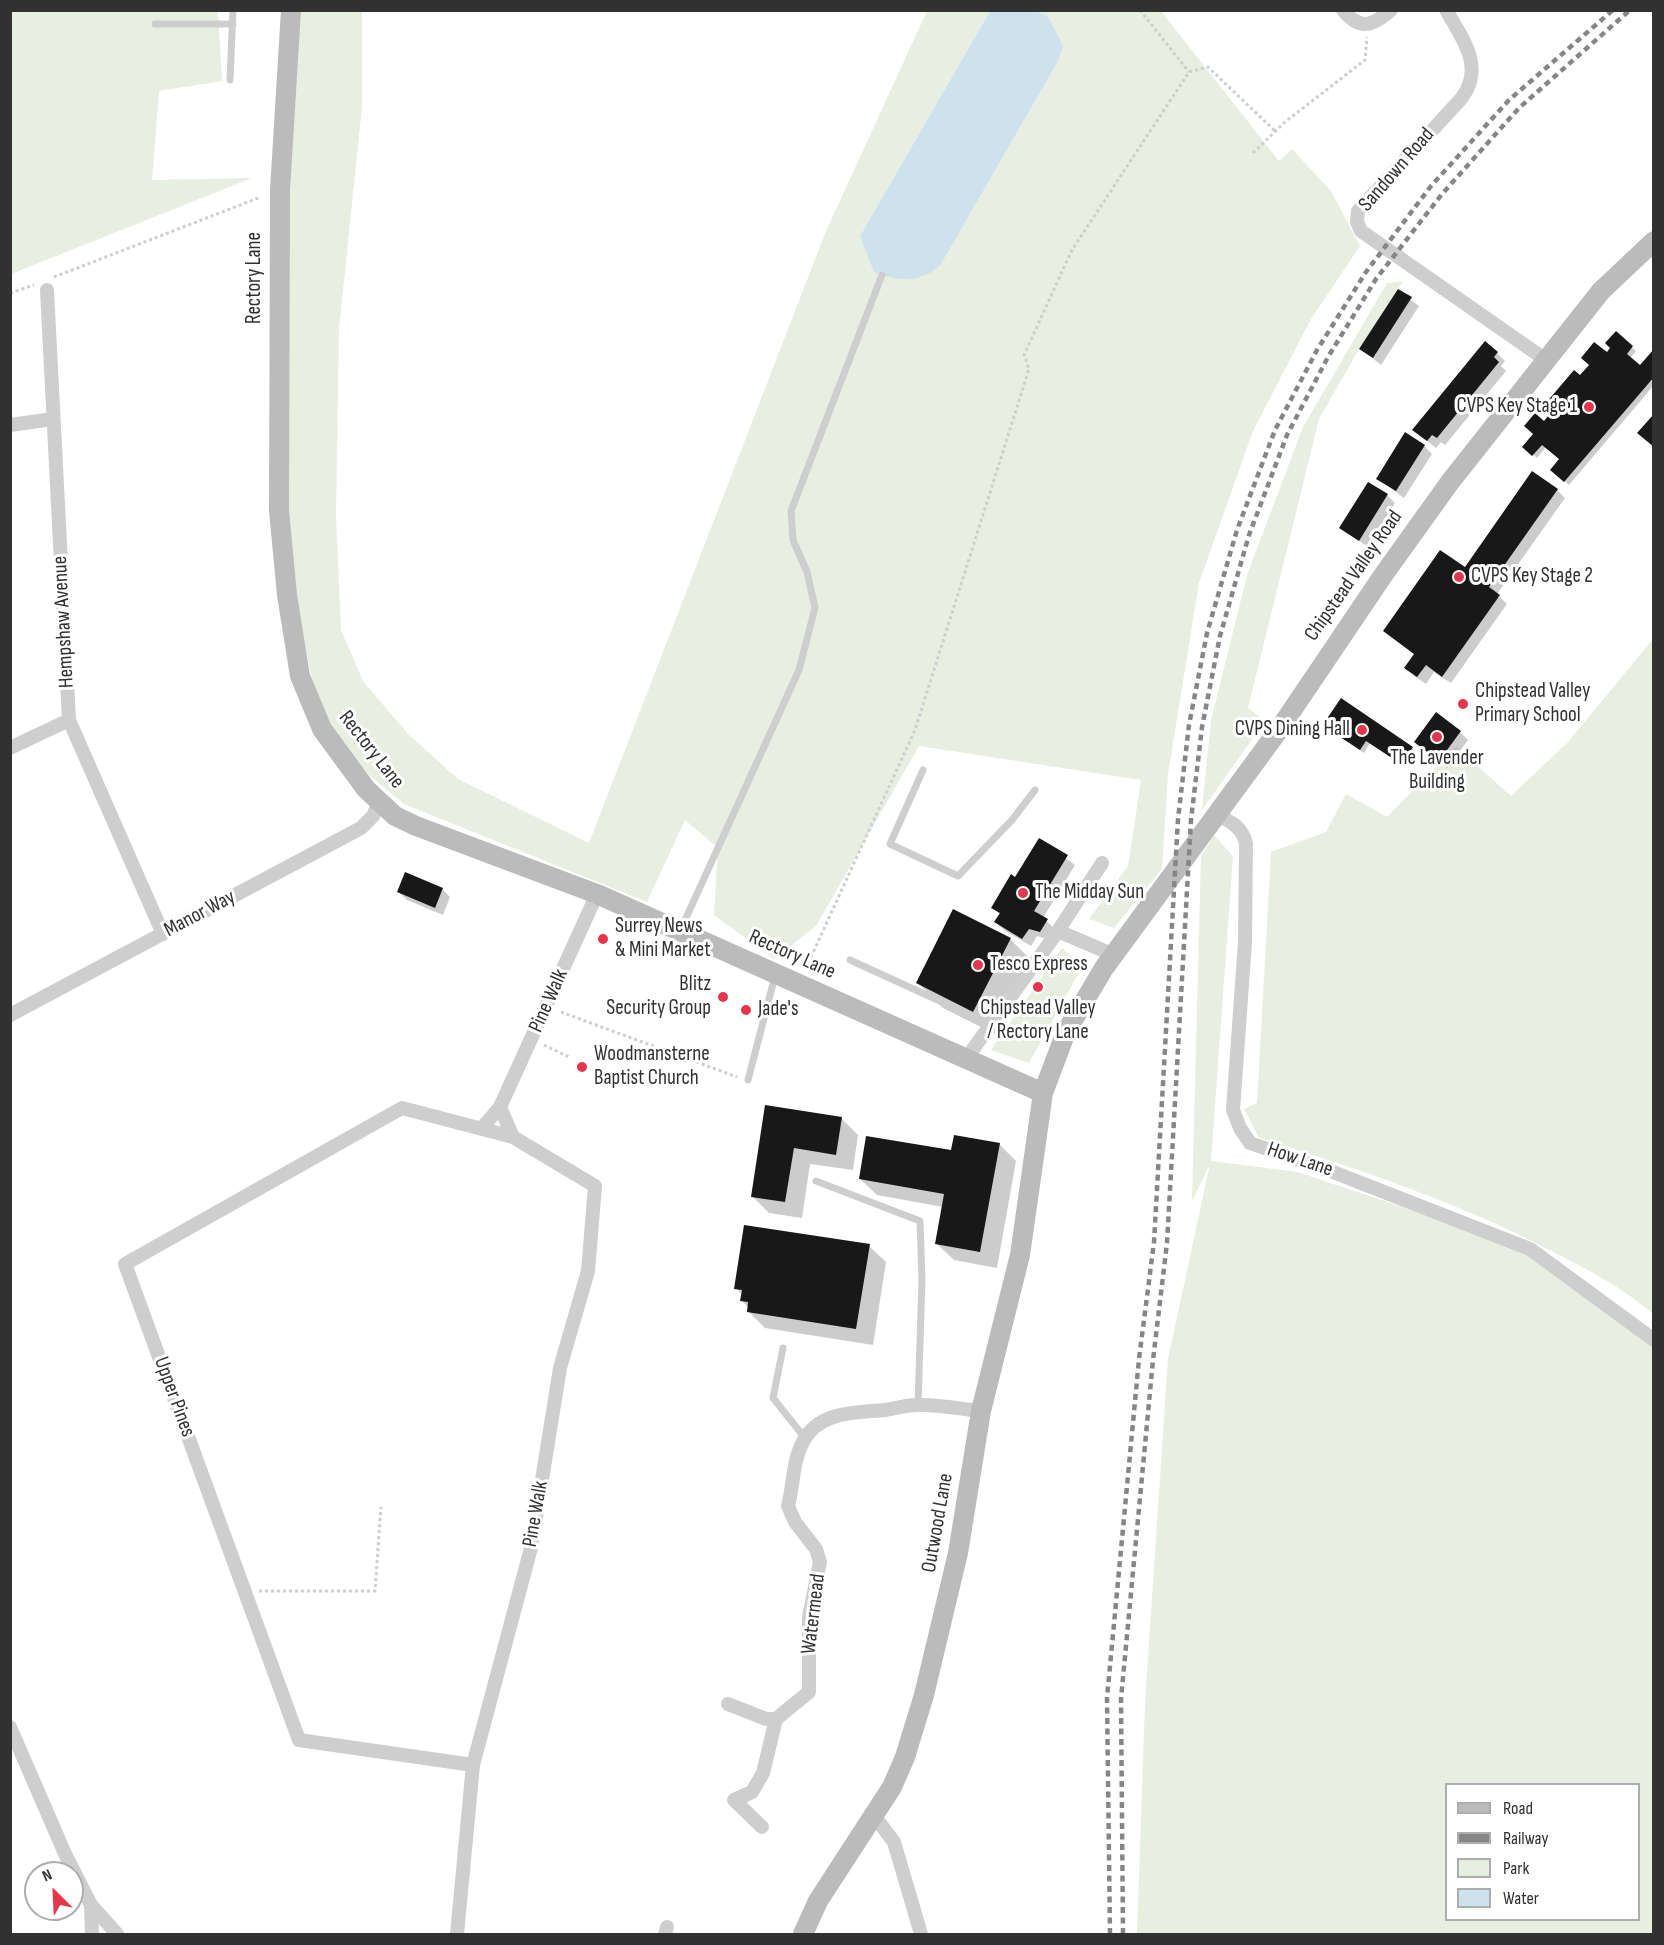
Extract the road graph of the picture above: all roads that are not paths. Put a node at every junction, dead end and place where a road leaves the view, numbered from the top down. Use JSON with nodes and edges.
{"nodes":[{"id":1,"x":234,"y":10,"type":"edge"},
{"id":2,"x":291,"y":10,"type":"edge"},
{"id":3,"x":1343,"y":10,"type":"edge"},
{"id":4,"x":1446,"y":10,"type":"edge"},
{"id":5,"x":1387,"y":14,"type":"edge"},
{"id":6,"x":155,"y":24,"type":"dead end"},
{"id":7,"x":233,"y":24,"type":"junction"},
{"id":8,"x":230,"y":80,"type":"dead end"},
{"id":9,"x":1653,"y":241,"type":"edge"},
{"id":10,"x":882,"y":275,"type":"dead end"},
{"id":11,"x":47,"y":290,"type":"dead end"},
{"id":12,"x":1546,"y":360,"type":"junction"},
{"id":13,"x":53,"y":419,"type":"junction"},
{"id":14,"x":10,"y":425,"type":"edge"},
{"id":15,"x":69,"y":720,"type":"junction"},
{"id":16,"x":10,"y":748,"type":"edge"},
{"id":17,"x":923,"y":770,"type":"dead end"},
{"id":18,"x":1035,"y":790,"type":"dead end"},
{"id":19,"x":379,"y":802,"type":"junction"},
{"id":20,"x":1217,"y":815,"type":"junction"},
{"id":21,"x":1102,"y":863,"type":"dead end"},
{"id":22,"x":597,"y":894,"type":"junction"},
{"id":23,"x":680,"y":931,"type":"junction"},
{"id":24,"x":1058,"y":931,"type":"junction"},
{"id":25,"x":163,"y":934,"type":"junction"},
{"id":26,"x":1114,"y":955,"type":"junction"},
{"id":27,"x":850,"y":960,"type":"dead end"},
{"id":28,"x":775,"y":974,"type":"junction"},
{"id":29,"x":10,"y":1015,"type":"edge"},
{"id":30,"x":990,"y":1024,"type":"junction"},
{"id":31,"x":966,"y":1059,"type":"junction"},
{"id":32,"x":748,"y":1080,"type":"road end"},
{"id":33,"x":1043,"y":1093,"type":"junction"},
{"id":34,"x":500,"y":1107,"type":"junction"},
{"id":35,"x":482,"y":1128,"type":"junction"},
{"id":36,"x":513,"y":1137,"type":"junction"},
{"id":37,"x":816,"y":1181,"type":"dead end"},
{"id":38,"x":1653,"y":1340,"type":"edge"},
{"id":39,"x":783,"y":1348,"type":"dead end"},
{"id":40,"x":918,"y":1405,"type":"junction"},
{"id":41,"x":981,"y":1411,"type":"junction"},
{"id":42,"x":805,"y":1438,"type":"junction"},
{"id":43,"x":728,"y":1704,"type":"dead end"},
{"id":44,"x":776,"y":1719,"type":"junction"},
{"id":45,"x":10,"y":1727,"type":"edge"},
{"id":46,"x":473,"y":1766,"type":"junction"},
{"id":47,"x":874,"y":1816,"type":"junction"},
{"id":48,"x":762,"y":1827,"type":"dead end"},
{"id":49,"x":91,"y":1905,"type":"junction"},
{"id":50,"x":92,"y":1935,"type":"edge"},
{"id":51,"x":117,"y":1935,"type":"edge"},
{"id":52,"x":457,"y":1935,"type":"edge"},
{"id":53,"x":803,"y":1935,"type":"edge"},
{"id":54,"x":921,"y":1935,"type":"edge"}],
"edges":[{"from":1,"to":7,"type":"lane"},
{"from":2,"to":19,"type":"main road","name":"Rectory Lane"},
{"from":3,"to":5,"type":"street"},
{"from":4,"to":12,"type":"street","name":"Sandown Road"},
{"from":6,"to":7,"type":"lane"},
{"from":7,"to":8,"type":"lane"},
{"from":9,"to":12,"type":"main road","name":"Chipstead Valley Road"},
{"from":10,"to":23,"type":"lane"},
{"from":11,"to":13,"type":"street","name":"Hempshaw Avenue"},
{"from":12,"to":20,"type":"main road","name":"Chipstead Valley Road"},
{"from":13,"to":14,"type":"street"},
{"from":13,"to":15,"type":"street","name":"Hempshaw Avenue"},
{"from":15,"to":16,"type":"street"},
{"from":15,"to":25,"type":"street","name":"Hempshaw Avenue"},
{"from":17,"to":18,"type":"lane"},
{"from":19,"to":22,"type":"main road","name":"Rectory Lane"},
{"from":19,"to":25,"type":"street","name":"Manor Way"},
{"from":20,"to":26,"type":"main road","name":"Chipstead Valley Road"},
{"from":20,"to":38,"type":"street","name":"How Lane"},
{"from":21,"to":24,"type":"street"},
{"from":22,"to":23,"type":"main road","name":"Rectory Lane"},
{"from":22,"to":34,"type":"street","name":"Pine Walk"},
{"from":23,"to":28,"type":"main road","name":"Rectory Lane"},
{"from":24,"to":26,"type":"street"},
{"from":24,"to":30,"type":"street"},
{"from":25,"to":29,"type":"street","name":"Manor Way"},
{"from":26,"to":33,"type":"main road","name":"Chipstead Valley Road"},
{"from":27,"to":30,"type":"lane"},
{"from":28,"to":31,"type":"main road","name":"Rectory Lane"},
{"from":28,"to":32,"type":"lane"},
{"from":30,"to":31,"type":"street"},
{"from":31,"to":33,"type":"main road","name":"Rectory Lane"},
{"from":33,"to":41,"type":"main road","name":"Outwood Lane"},
{"from":34,"to":35,"type":"street","name":"Pine Walk"},
{"from":34,"to":36,"type":"street"},
{"from":35,"to":36,"type":"street","name":"Pine Walk"},
{"from":35,"to":46,"type":"street","name":"Upper Pines"},
{"from":36,"to":46,"type":"street","name":"Pine Walk"},
{"from":37,"to":40,"type":"lane"},
{"from":39,"to":42,"type":"lane"},
{"from":40,"to":41,"type":"street"},
{"from":40,"to":42,"type":"street"},
{"from":41,"to":47,"type":"main road","name":"Outwood Lane"},
{"from":42,"to":44,"type":"street","name":"Watermead"},
{"from":43,"to":44,"type":"street"},
{"from":44,"to":48,"type":"street"},
{"from":45,"to":49,"type":"street"},
{"from":46,"to":52,"type":"street","name":"Pine Walk"},
{"from":47,"to":53,"type":"main road","name":"Outwood Lane"},
{"from":47,"to":54,"type":"street"},
{"from":49,"to":50,"type":"street"},
{"from":49,"to":51,"type":"street"}]}
